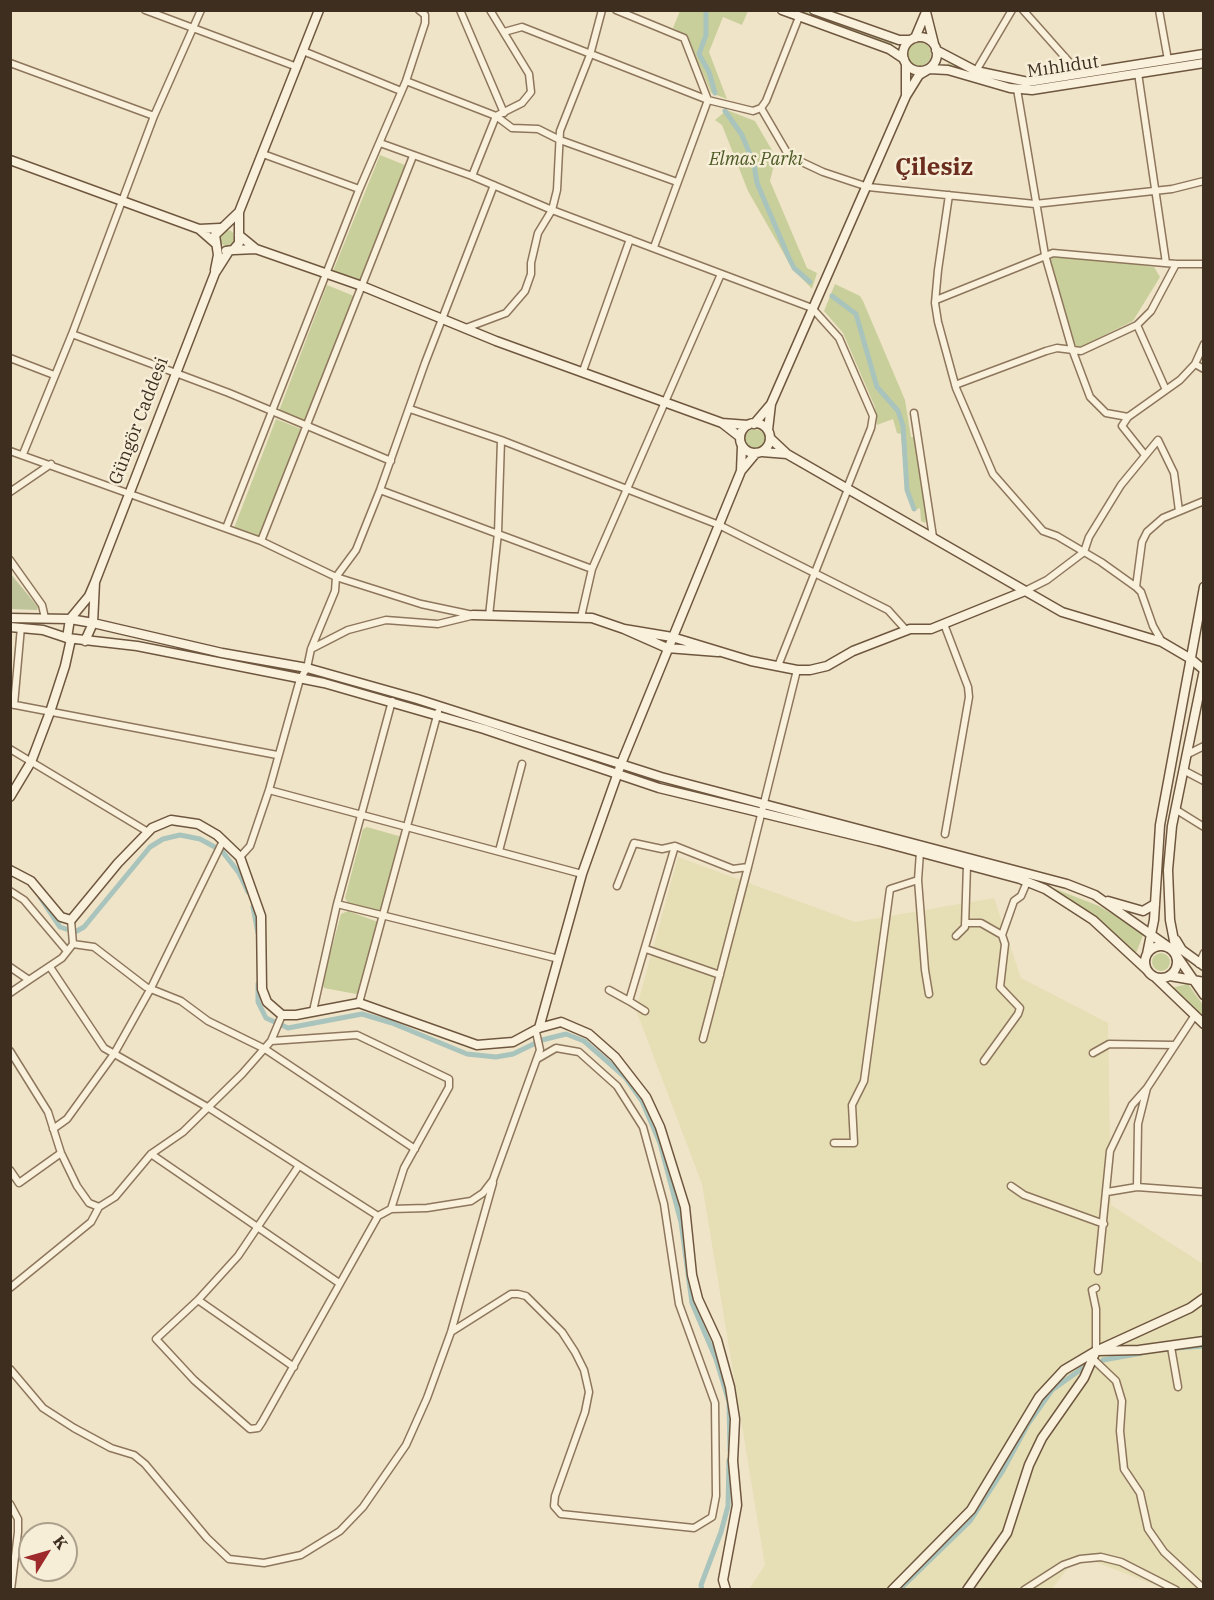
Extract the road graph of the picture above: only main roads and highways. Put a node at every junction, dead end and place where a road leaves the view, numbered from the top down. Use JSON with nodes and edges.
{"nodes":[{"id":1,"x":319,"y":10,"type":"edge"},
{"id":2,"x":782,"y":10,"type":"edge"},
{"id":3,"x":814,"y":10,"type":"edge"},
{"id":4,"x":926,"y":11,"type":"edge"},
{"id":5,"x":829,"y":13,"type":"edge"},
{"id":6,"x":912,"y":39,"type":"junction"},
{"id":7,"x":935,"y":47,"type":"junction"},
{"id":8,"x":1203,"y":54,"type":"edge"},
{"id":9,"x":905,"y":62,"type":"junction"},
{"id":10,"x":1203,"y":63,"type":"edge"},
{"id":11,"x":929,"y":69,"type":"junction"},
{"id":12,"x":906,"y":96,"type":"junction"},
{"id":13,"x":10,"y":160,"type":"edge"},
{"id":14,"x":239,"y":212,"type":"junction"},
{"id":15,"x":223,"y":227,"type":"junction"},
{"id":16,"x":199,"y":229,"type":"junction"},
{"id":17,"x":238,"y":233,"type":"junction"},
{"id":18,"x":216,"y":244,"type":"junction"},
{"id":19,"x":256,"y":249,"type":"junction"},
{"id":20,"x":231,"y":250,"type":"junction"},
{"id":21,"x":215,"y":273,"type":"junction"},
{"id":22,"x":771,"y":404,"type":"junction"},
{"id":23,"x":722,"y":423,"type":"junction"},
{"id":24,"x":751,"y":424,"type":"junction"},
{"id":25,"x":769,"y":434,"type":"junction"},
{"id":26,"x":741,"y":442,"type":"junction"},
{"id":27,"x":759,"y":452,"type":"junction"},
{"id":28,"x":787,"y":454,"type":"junction"},
{"id":29,"x":741,"y":471,"type":"junction"},
{"id":30,"x":95,"y":582,"type":"junction"},
{"id":31,"x":1203,"y":587,"type":"edge"},
{"id":32,"x":1025,"y":591,"type":"junction"},
{"id":33,"x":473,"y":615,"type":"road end"},
{"id":34,"x":10,"y":618,"type":"edge"},
{"id":35,"x":70,"y":619,"type":"junction"},
{"id":36,"x":93,"y":623,"type":"junction"},
{"id":37,"x":10,"y":627,"type":"edge"},
{"id":38,"x":624,"y":629,"type":"junction"},
{"id":39,"x":672,"y":637,"type":"junction"},
{"id":40,"x":69,"y":639,"type":"junction"},
{"id":41,"x":85,"y":641,"type":"junction"},
{"id":42,"x":667,"y":648,"type":"junction"},
{"id":43,"x":718,"y":652,"type":"junction"},
{"id":44,"x":1191,"y":659,"type":"junction"},
{"id":45,"x":1203,"y":670,"type":"edge"},
{"id":46,"x":439,"y":710,"type":"junction"},
{"id":47,"x":621,"y":764,"type":"junction"},
{"id":48,"x":618,"y":774,"type":"junction"},
{"id":49,"x":10,"y":797,"type":"edge"},
{"id":50,"x":10,"y":870,"type":"edge"},
{"id":51,"x":1095,"y":895,"type":"junction"},
{"id":52,"x":1155,"y":904,"type":"junction"},
{"id":53,"x":1170,"y":920,"type":"junction"},
{"id":54,"x":1152,"y":934,"type":"junction"},
{"id":55,"x":1170,"y":948,"type":"junction"},
{"id":56,"x":1147,"y":954,"type":"junction"},
{"id":57,"x":1177,"y":956,"type":"junction"},
{"id":58,"x":1201,"y":965,"type":"edge"},
{"id":59,"x":1147,"y":970,"type":"junction"},
{"id":60,"x":1170,"y":976,"type":"junction"},
{"id":61,"x":1155,"y":977,"type":"junction"},
{"id":62,"x":1193,"y":980,"type":"junction"},
{"id":63,"x":1203,"y":982,"type":"edge"},
{"id":64,"x":1203,"y":995,"type":"edge"},
{"id":65,"x":547,"y":1006,"type":"junction"},
{"id":66,"x":561,"y":1022,"type":"junction"},
{"id":67,"x":1203,"y":1024,"type":"edge"},
{"id":68,"x":538,"y":1030,"type":"junction"},
{"id":69,"x":1203,"y":1298,"type":"edge"},
{"id":70,"x":1203,"y":1341,"type":"edge"},
{"id":71,"x":1095,"y":1355,"type":"junction"},
{"id":72,"x":723,"y":1580,"type":"junction"},
{"id":73,"x":715,"y":1588,"type":"dead end"},
{"id":74,"x":726,"y":1590,"type":"edge"},
{"id":75,"x":892,"y":1590,"type":"edge"},
{"id":76,"x":967,"y":1590,"type":"edge"}],
"edges":[{"from":1,"to":14,"type":"main road"},
{"from":2,"to":9,"type":"main road"},
{"from":3,"to":5,"type":"main road"},
{"from":4,"to":6,"type":"main road"},
{"from":4,"to":7,"type":"main road"},
{"from":5,"to":6,"type":"main road"},
{"from":6,"to":7,"type":"main road"},
{"from":6,"to":9,"type":"main road"},
{"from":7,"to":8,"type":"main road","name":"Mıhlıdut"},
{"from":7,"to":11,"type":"main road"},
{"from":9,"to":11,"type":"main road"},
{"from":9,"to":12,"type":"main road"},
{"from":10,"to":11,"type":"main road","name":"Mıhlıdut"},
{"from":11,"to":12,"type":"main road"},
{"from":12,"to":22,"type":"main road"},
{"from":13,"to":16,"type":"main road"},
{"from":14,"to":15,"type":"main road"},
{"from":14,"to":17,"type":"main road"},
{"from":15,"to":16,"type":"main road"},
{"from":15,"to":17,"type":"main road"},
{"from":15,"to":18,"type":"main road"},
{"from":16,"to":18,"type":"main road"},
{"from":17,"to":19,"type":"main road"},
{"from":17,"to":20,"type":"main road"},
{"from":18,"to":20,"type":"main road"},
{"from":18,"to":21,"type":"main road"},
{"from":19,"to":20,"type":"main road"},
{"from":19,"to":23,"type":"main road"},
{"from":20,"to":21,"type":"main road"},
{"from":21,"to":30,"type":"main road","name":"Güngör Caddesi"},
{"from":22,"to":24,"type":"main road"},
{"from":22,"to":25,"type":"main road"},
{"from":23,"to":24,"type":"main road"},
{"from":23,"to":26,"type":"main road"},
{"from":24,"to":25,"type":"main road"},
{"from":24,"to":26,"type":"main road"},
{"from":25,"to":27,"type":"main road"},
{"from":25,"to":28,"type":"main road"},
{"from":26,"to":27,"type":"main road"},
{"from":26,"to":29,"type":"main road"},
{"from":27,"to":28,"type":"main road"},
{"from":27,"to":29,"type":"main road"},
{"from":28,"to":32,"type":"main road"},
{"from":29,"to":39,"type":"main road"},
{"from":30,"to":35,"type":"main road"},
{"from":30,"to":36,"type":"main road"},
{"from":31,"to":44,"type":"main road"},
{"from":32,"to":43,"type":"main road"},
{"from":32,"to":44,"type":"main road"},
{"from":33,"to":38,"type":"main road"},
{"from":34,"to":35,"type":"main road"},
{"from":35,"to":36,"type":"main road"},
{"from":35,"to":40,"type":"main road"},
{"from":36,"to":41,"type":"main road"},
{"from":36,"to":46,"type":"main road"},
{"from":37,"to":40,"type":"main road"},
{"from":38,"to":39,"type":"main road"},
{"from":38,"to":42,"type":"main road"},
{"from":39,"to":42,"type":"main road"},
{"from":39,"to":43,"type":"main road"},
{"from":40,"to":41,"type":"main road"},
{"from":40,"to":49,"type":"main road"},
{"from":41,"to":46,"type":"main road"},
{"from":42,"to":43,"type":"main road"},
{"from":42,"to":47,"type":"main road"},
{"from":44,"to":45,"type":"main road"},
{"from":44,"to":52,"type":"main road"},
{"from":45,"to":53,"type":"main road"},
{"from":46,"to":47,"type":"main road"},
{"from":46,"to":48,"type":"main road"},
{"from":47,"to":48,"type":"main road"},
{"from":47,"to":51,"type":"main road"},
{"from":48,"to":59,"type":"main road"},
{"from":48,"to":65,"type":"main road"},
{"from":50,"to":68,"type":"main road"},
{"from":51,"to":52,"type":"main road"},
{"from":51,"to":54,"type":"main road"},
{"from":52,"to":54,"type":"main road"},
{"from":53,"to":57,"type":"main road"},
{"from":53,"to":58,"type":"main road"},
{"from":54,"to":55,"type":"main road"},
{"from":54,"to":56,"type":"main road"},
{"from":55,"to":56,"type":"main road"},
{"from":55,"to":57,"type":"main road"},
{"from":56,"to":59,"type":"main road"},
{"from":57,"to":60,"type":"main road"},
{"from":57,"to":62,"type":"main road"},
{"from":59,"to":61,"type":"main road"},
{"from":60,"to":61,"type":"main road"},
{"from":60,"to":62,"type":"main road"},
{"from":61,"to":67,"type":"main road"},
{"from":62,"to":63,"type":"main road"},
{"from":62,"to":64,"type":"main road"},
{"from":65,"to":66,"type":"main road"},
{"from":65,"to":68,"type":"main road"},
{"from":66,"to":68,"type":"main road"},
{"from":66,"to":72,"type":"main road"},
{"from":69,"to":71,"type":"main road"},
{"from":70,"to":71,"type":"main road"},
{"from":71,"to":75,"type":"main road"},
{"from":71,"to":76,"type":"main road"},
{"from":72,"to":73,"type":"main road"},
{"from":72,"to":74,"type":"main road"}]}
